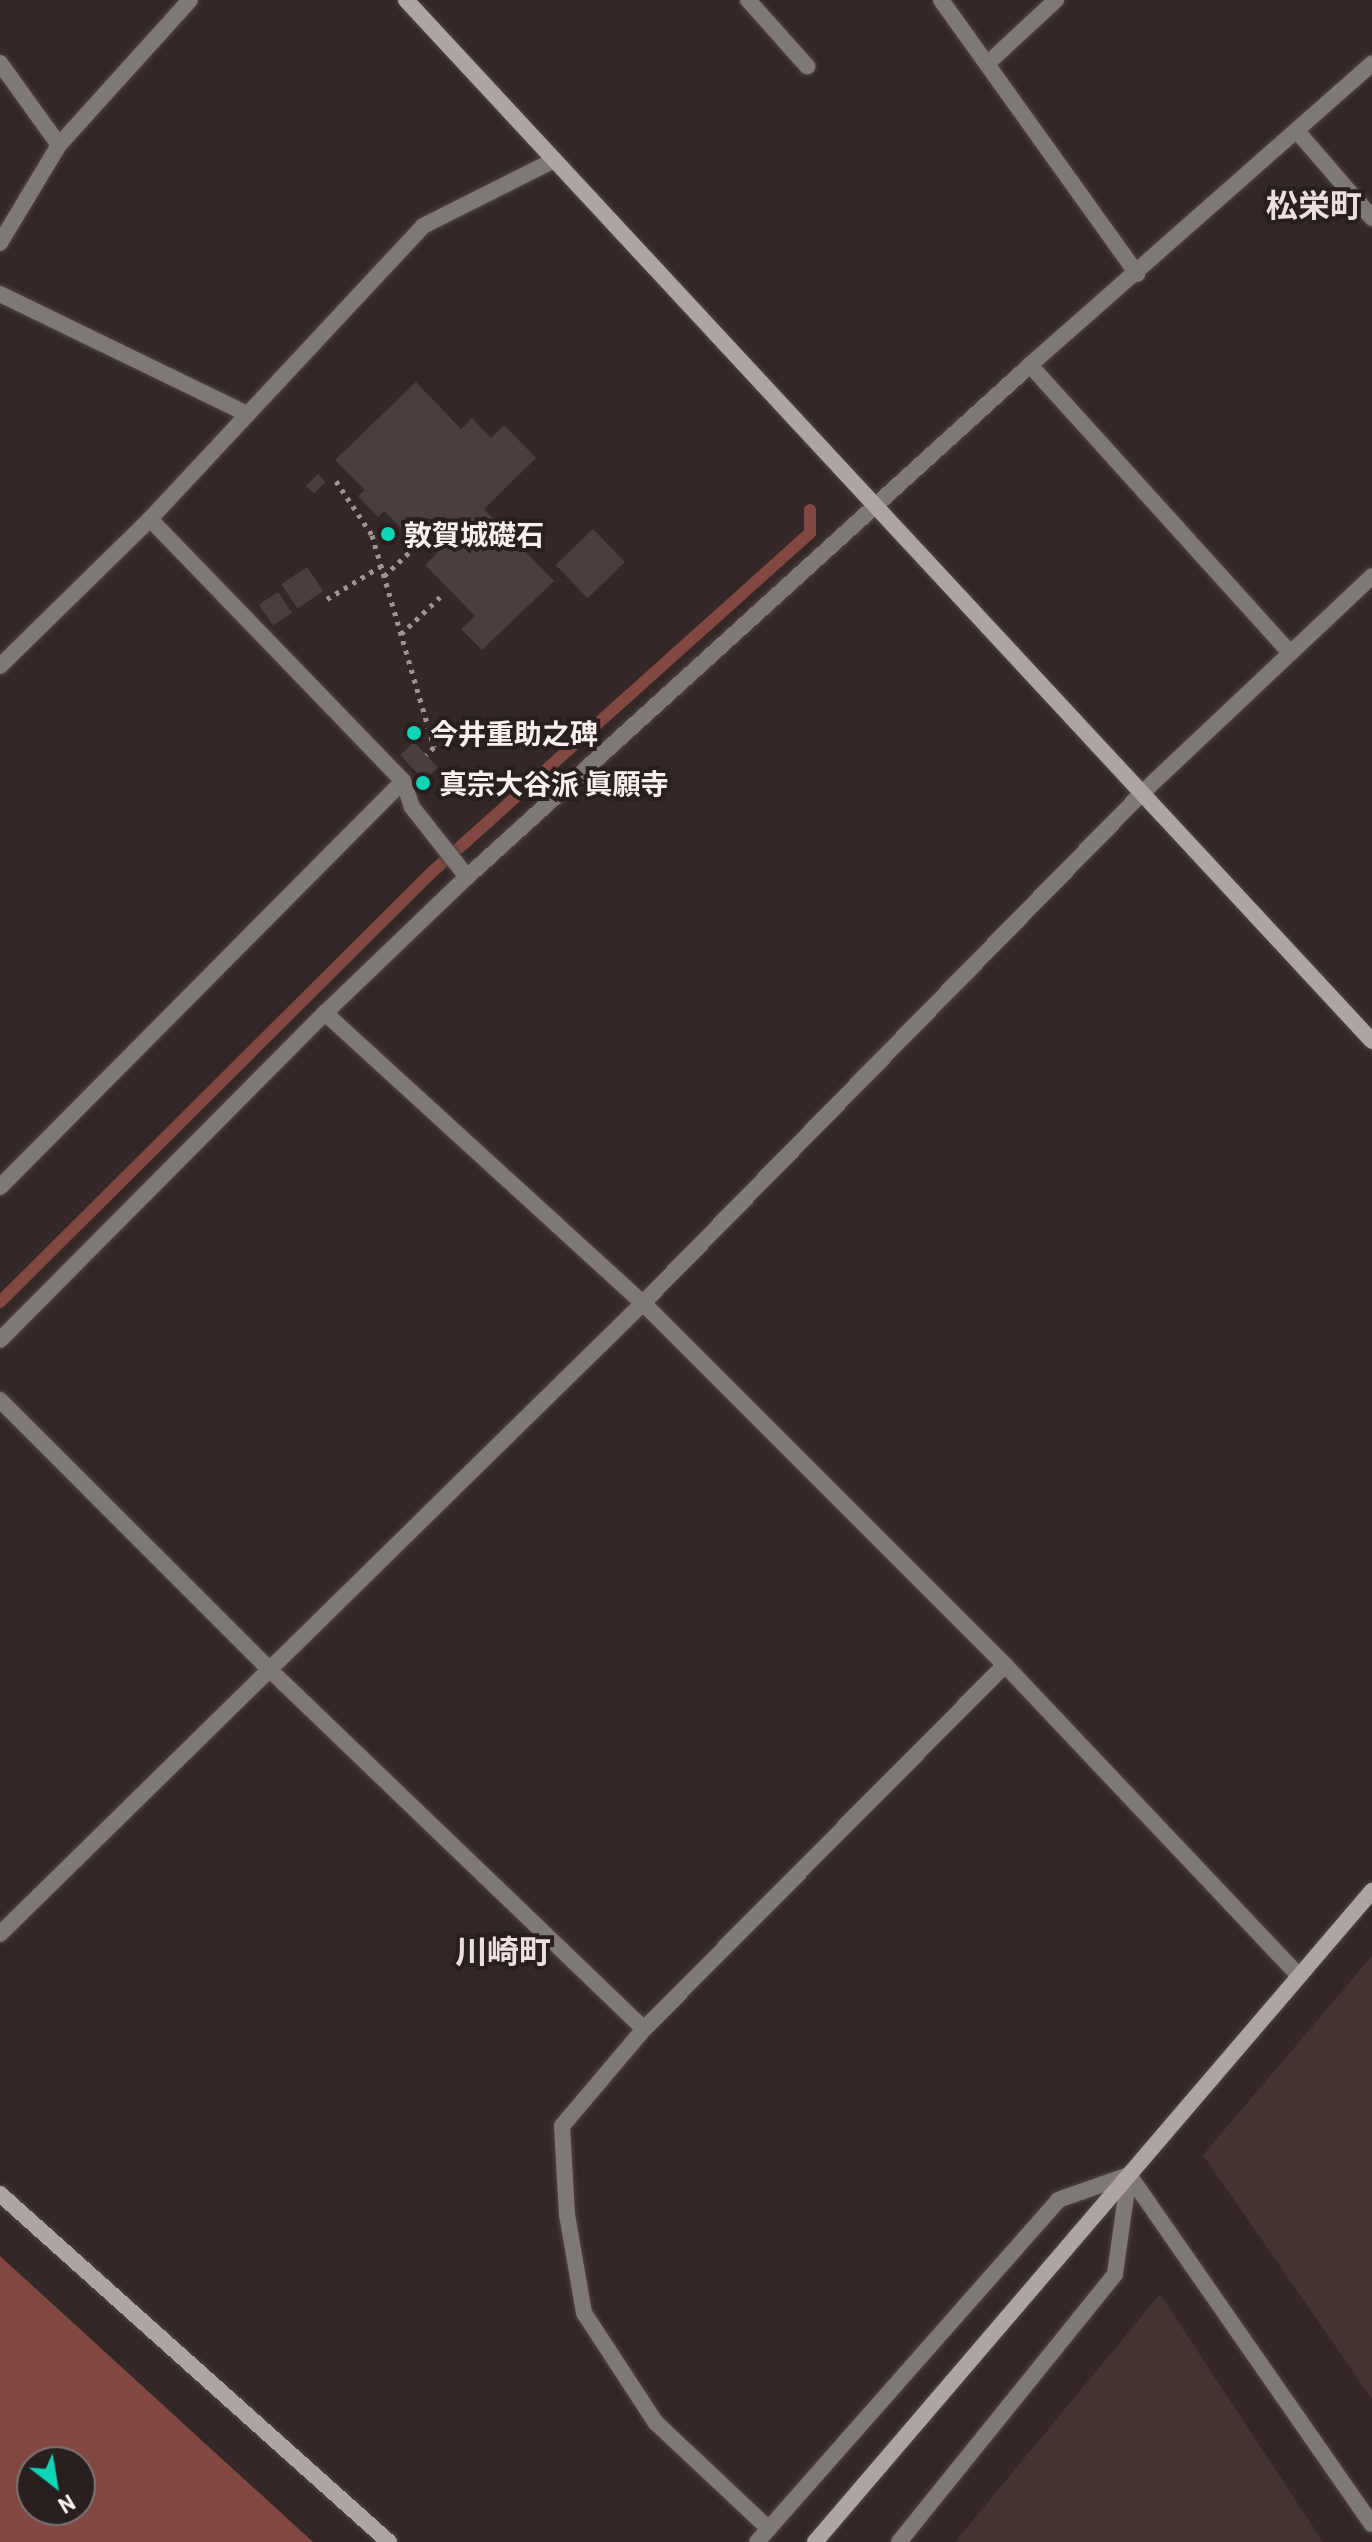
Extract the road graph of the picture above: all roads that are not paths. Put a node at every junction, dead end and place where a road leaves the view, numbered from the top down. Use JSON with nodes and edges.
{"nodes":[{"id":1,"x":190,"y":0,"type":"edge"},
{"id":2,"x":406,"y":0,"type":"edge"},
{"id":3,"x":748,"y":0,"type":"edge"},
{"id":4,"x":941,"y":0,"type":"edge"},
{"id":5,"x":1056,"y":0,"type":"edge"},
{"id":6,"x":0,"y":63,"type":"edge"},
{"id":7,"x":988,"y":63,"type":"junction"},
{"id":8,"x":1372,"y":64,"type":"edge"},
{"id":9,"x":807,"y":66,"type":"dead end"},
{"id":10,"x":1297,"y":131,"type":"junction"},
{"id":11,"x":59,"y":145,"type":"junction"},
{"id":12,"x":554,"y":160,"type":"junction"},
{"id":13,"x":1372,"y":218,"type":"edge"},
{"id":14,"x":0,"y":243,"type":"edge"},
{"id":15,"x":1137,"y":274,"type":"junction"},
{"id":16,"x":0,"y":294,"type":"edge"},
{"id":17,"x":1030,"y":365,"type":"junction"},
{"id":18,"x":247,"y":414,"type":"junction"},
{"id":19,"x":873,"y":507,"type":"junction"},
{"id":20,"x":150,"y":519,"type":"junction"},
{"id":21,"x":1372,"y":576,"type":"edge"},
{"id":22,"x":1290,"y":653,"type":"junction"},
{"id":23,"x":0,"y":666,"type":"edge"},
{"id":24,"x":403,"y":781,"type":"junction"},
{"id":25,"x":1142,"y":793,"type":"junction"},
{"id":26,"x":467,"y":877,"type":"junction"},
{"id":27,"x":325,"y":1013,"type":"junction"},
{"id":28,"x":1372,"y":1041,"type":"edge"},
{"id":29,"x":0,"y":1187,"type":"edge"},
{"id":30,"x":643,"y":1303,"type":"junction"},
{"id":31,"x":0,"y":1340,"type":"edge"},
{"id":32,"x":0,"y":1400,"type":"edge"},
{"id":33,"x":1005,"y":1665,"type":"junction"},
{"id":34,"x":270,"y":1670,"type":"junction"},
{"id":35,"x":1372,"y":1891,"type":"edge"},
{"id":36,"x":0,"y":1934,"type":"edge"},
{"id":37,"x":1299,"y":1976,"type":"junction"},
{"id":38,"x":644,"y":2029,"type":"junction"},
{"id":39,"x":1129,"y":2175,"type":"junction"},
{"id":40,"x":0,"y":2194,"type":"edge"},
{"id":41,"x":1372,"y":2524,"type":"edge"},
{"id":42,"x":768,"y":2528,"type":"junction"},
{"id":43,"x":389,"y":2542,"type":"edge"},
{"id":44,"x":757,"y":2542,"type":"edge"},
{"id":45,"x":815,"y":2542,"type":"edge"},
{"id":46,"x":899,"y":2542,"type":"edge"}],
"edges":[{"from":1,"to":11,"type":"street"},
{"from":2,"to":12,"type":"street"},
{"from":3,"to":9,"type":"street"},
{"from":4,"to":7,"type":"street"},
{"from":5,"to":7,"type":"street"},
{"from":6,"to":11,"type":"street"},
{"from":7,"to":15,"type":"street"},
{"from":8,"to":10,"type":"street"},
{"from":10,"to":13,"type":"street"},
{"from":10,"to":15,"type":"street"},
{"from":11,"to":14,"type":"street"},
{"from":12,"to":18,"type":"street"},
{"from":12,"to":19,"type":"street"},
{"from":15,"to":17,"type":"street"},
{"from":16,"to":18,"type":"street"},
{"from":17,"to":19,"type":"street"},
{"from":17,"to":22,"type":"street"},
{"from":18,"to":20,"type":"street"},
{"from":19,"to":25,"type":"street"},
{"from":19,"to":26,"type":"street"},
{"from":20,"to":23,"type":"street"},
{"from":20,"to":24,"type":"street"},
{"from":21,"to":22,"type":"street"},
{"from":22,"to":25,"type":"street"},
{"from":24,"to":26,"type":"street"},
{"from":24,"to":29,"type":"street"},
{"from":25,"to":28,"type":"street"},
{"from":25,"to":30,"type":"street"},
{"from":26,"to":27,"type":"street"},
{"from":27,"to":30,"type":"street"},
{"from":27,"to":31,"type":"street"},
{"from":30,"to":33,"type":"street"},
{"from":30,"to":34,"type":"street"},
{"from":32,"to":34,"type":"street"},
{"from":33,"to":37,"type":"street"},
{"from":33,"to":38,"type":"street"},
{"from":34,"to":36,"type":"street"},
{"from":34,"to":38,"type":"street"},
{"from":35,"to":37,"type":"street"},
{"from":37,"to":39,"type":"street"},
{"from":38,"to":42,"type":"street"},
{"from":39,"to":41,"type":"street"},
{"from":39,"to":42,"type":"street"},
{"from":39,"to":45,"type":"street"},
{"from":39,"to":46,"type":"street"},
{"from":40,"to":43,"type":"street"},
{"from":42,"to":44,"type":"street"}]}
